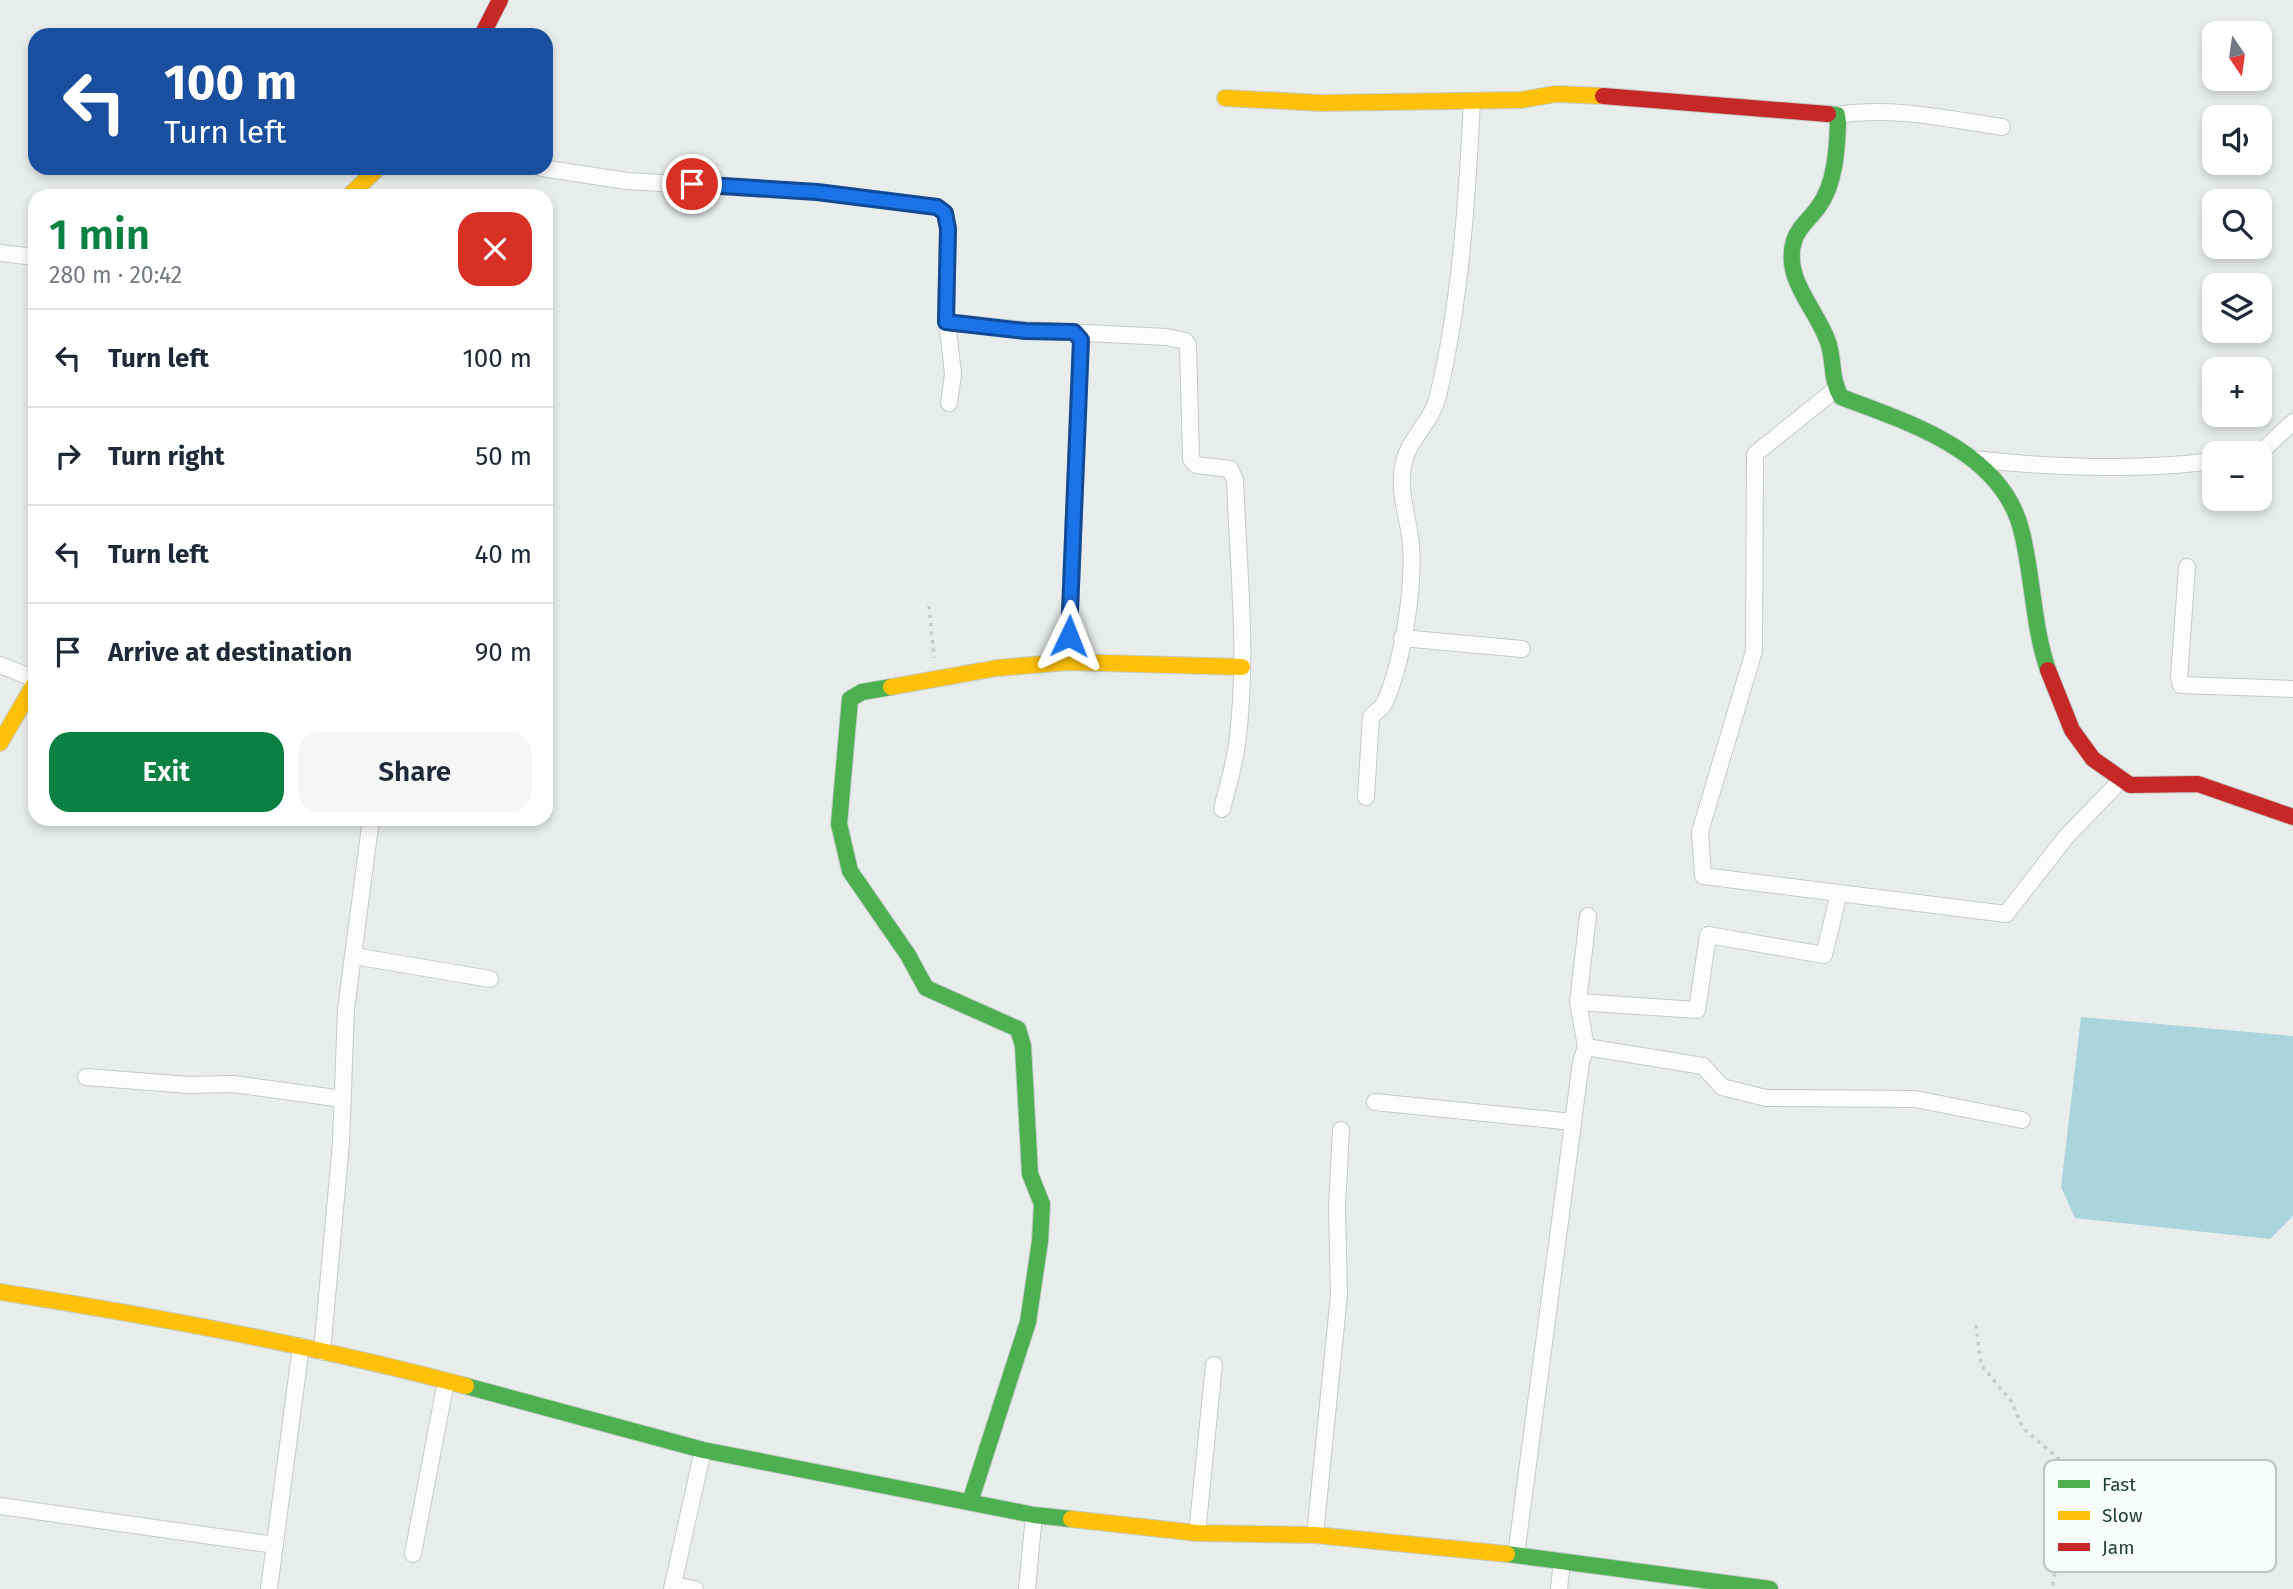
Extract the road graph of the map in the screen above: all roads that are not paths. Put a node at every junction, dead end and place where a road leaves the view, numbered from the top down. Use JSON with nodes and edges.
{"nodes":[{"id":1,"x":500,"y":0,"type":"edge"},
{"id":2,"x":486,"y":28,"type":"edge"},
{"id":3,"x":1225,"y":98,"type":"dead end"},
{"id":4,"x":1472,"y":101,"type":"junction"},
{"id":5,"x":1837,"y":115,"type":"junction"},
{"id":6,"x":2002,"y":127,"type":"dead end"},
{"id":7,"x":553,"y":170,"type":"edge"},
{"id":8,"x":371,"y":175,"type":"edge"},
{"id":9,"x":356,"y":189,"type":"edge"},
{"id":10,"x":0,"y":253,"type":"edge"},
{"id":11,"x":28,"y":256,"type":"edge"},
{"id":12,"x":946,"y":322,"type":"junction"},
{"id":13,"x":1081,"y":335,"type":"junction"},
{"id":14,"x":1836,"y":389,"type":"junction"},
{"id":15,"x":949,"y":403,"type":"dead end"},
{"id":16,"x":2293,"y":422,"type":"edge"},
{"id":17,"x":2272,"y":442,"type":"edge"},
{"id":18,"x":1974,"y":459,"type":"junction"},
{"id":19,"x":2202,"y":462,"type":"edge"},
{"id":20,"x":2187,"y":567,"type":"dead end"},
{"id":21,"x":1402,"y":638,"type":"junction"},
{"id":22,"x":1522,"y":649,"type":"dead end"},
{"id":23,"x":1068,"y":662,"type":"junction"},
{"id":24,"x":0,"y":665,"type":"edge"},
{"id":25,"x":1242,"y":667,"type":"junction"},
{"id":26,"x":28,"y":678,"type":"edge"},
{"id":27,"x":2293,"y":689,"type":"edge"},
{"id":28,"x":28,"y":693,"type":"edge"},
{"id":29,"x":0,"y":743,"type":"edge"},
{"id":30,"x":2120,"y":781,"type":"junction"},
{"id":31,"x":1366,"y":797,"type":"dead end"},
{"id":32,"x":1222,"y":809,"type":"dead end"},
{"id":33,"x":2293,"y":817,"type":"edge"},
{"id":34,"x":371,"y":826,"type":"edge"},
{"id":35,"x":1839,"y":893,"type":"junction"},
{"id":36,"x":1588,"y":916,"type":"dead end"},
{"id":37,"x":354,"y":956,"type":"junction"},
{"id":38,"x":490,"y":979,"type":"dead end"},
{"id":39,"x":1578,"y":1002,"type":"junction"},
{"id":40,"x":1586,"y":1046,"type":"junction"},
{"id":41,"x":86,"y":1077,"type":"dead end"},
{"id":42,"x":343,"y":1100,"type":"junction"},
{"id":43,"x":1375,"y":1102,"type":"dead end"},
{"id":44,"x":2022,"y":1120,"type":"dead end"},
{"id":45,"x":1573,"y":1122,"type":"junction"},
{"id":46,"x":1341,"y":1129,"type":"dead end"},
{"id":47,"x":0,"y":1292,"type":"edge"},
{"id":48,"x":301,"y":1346,"type":"junction"},
{"id":49,"x":322,"y":1352,"type":"junction"},
{"id":50,"x":1214,"y":1365,"type":"dead end"},
{"id":51,"x":446,"y":1381,"type":"junction"},
{"id":52,"x":704,"y":1450,"type":"junction"},
{"id":53,"x":970,"y":1503,"type":"junction"},
{"id":54,"x":0,"y":1506,"type":"edge"},
{"id":55,"x":1034,"y":1515,"type":"junction"},
{"id":56,"x":1197,"y":1533,"type":"junction"},
{"id":57,"x":1315,"y":1535,"type":"junction"},
{"id":58,"x":275,"y":1545,"type":"junction"},
{"id":59,"x":413,"y":1553,"type":"dead end"},
{"id":60,"x":1516,"y":1555,"type":"junction"},
{"id":61,"x":1562,"y":1561,"type":"junction"},
{"id":62,"x":1660,"y":1582,"type":"edge"},
{"id":63,"x":673,"y":1587,"type":"edge"},
{"id":64,"x":269,"y":1589,"type":"edge"},
{"id":65,"x":695,"y":1589,"type":"edge"},
{"id":66,"x":1027,"y":1589,"type":"edge"},
{"id":67,"x":1559,"y":1589,"type":"edge"},
{"id":68,"x":1770,"y":1589,"type":"edge"}],
"edges":[{"from":1,"to":2,"type":"street"},
{"from":3,"to":4,"type":"street"},
{"from":4,"to":5,"type":"street"},
{"from":4,"to":21,"type":"street"},
{"from":5,"to":6,"type":"street"},
{"from":5,"to":14,"type":"street"},
{"from":7,"to":12,"type":"street"},
{"from":8,"to":9,"type":"street"},
{"from":10,"to":11,"type":"street"},
{"from":12,"to":13,"type":"street"},
{"from":12,"to":15,"type":"street"},
{"from":13,"to":23,"type":"street"},
{"from":13,"to":25,"type":"street"},
{"from":14,"to":18,"type":"street"},
{"from":14,"to":35,"type":"street"},
{"from":16,"to":17,"type":"street"},
{"from":18,"to":19,"type":"street"},
{"from":18,"to":30,"type":"street"},
{"from":20,"to":27,"type":"street"},
{"from":21,"to":22,"type":"street"},
{"from":21,"to":31,"type":"street"},
{"from":23,"to":25,"type":"street"},
{"from":23,"to":53,"type":"street"},
{"from":24,"to":26,"type":"street"},
{"from":25,"to":32,"type":"street"},
{"from":28,"to":29,"type":"street"},
{"from":30,"to":33,"type":"street"},
{"from":30,"to":35,"type":"street"},
{"from":34,"to":37,"type":"street"},
{"from":35,"to":39,"type":"street"},
{"from":36,"to":39,"type":"street"},
{"from":37,"to":38,"type":"street"},
{"from":37,"to":42,"type":"street"},
{"from":39,"to":40,"type":"street"},
{"from":40,"to":44,"type":"street"},
{"from":40,"to":45,"type":"street"},
{"from":41,"to":42,"type":"street"},
{"from":42,"to":49,"type":"street"},
{"from":43,"to":45,"type":"street"},
{"from":45,"to":60,"type":"street"},
{"from":46,"to":57,"type":"street"},
{"from":47,"to":48,"type":"street"},
{"from":48,"to":49,"type":"street"},
{"from":48,"to":58,"type":"street"},
{"from":49,"to":51,"type":"street"},
{"from":50,"to":56,"type":"street"},
{"from":51,"to":52,"type":"street"},
{"from":51,"to":59,"type":"street"},
{"from":52,"to":53,"type":"street"},
{"from":52,"to":63,"type":"street"},
{"from":53,"to":55,"type":"street"},
{"from":54,"to":58,"type":"street"},
{"from":55,"to":56,"type":"street"},
{"from":55,"to":66,"type":"street"},
{"from":56,"to":57,"type":"street"},
{"from":57,"to":60,"type":"street"},
{"from":58,"to":64,"type":"street"},
{"from":60,"to":61,"type":"street"},
{"from":61,"to":62,"type":"street"},
{"from":61,"to":67,"type":"street"},
{"from":62,"to":68,"type":"street"},
{"from":63,"to":65,"type":"street"}]}
